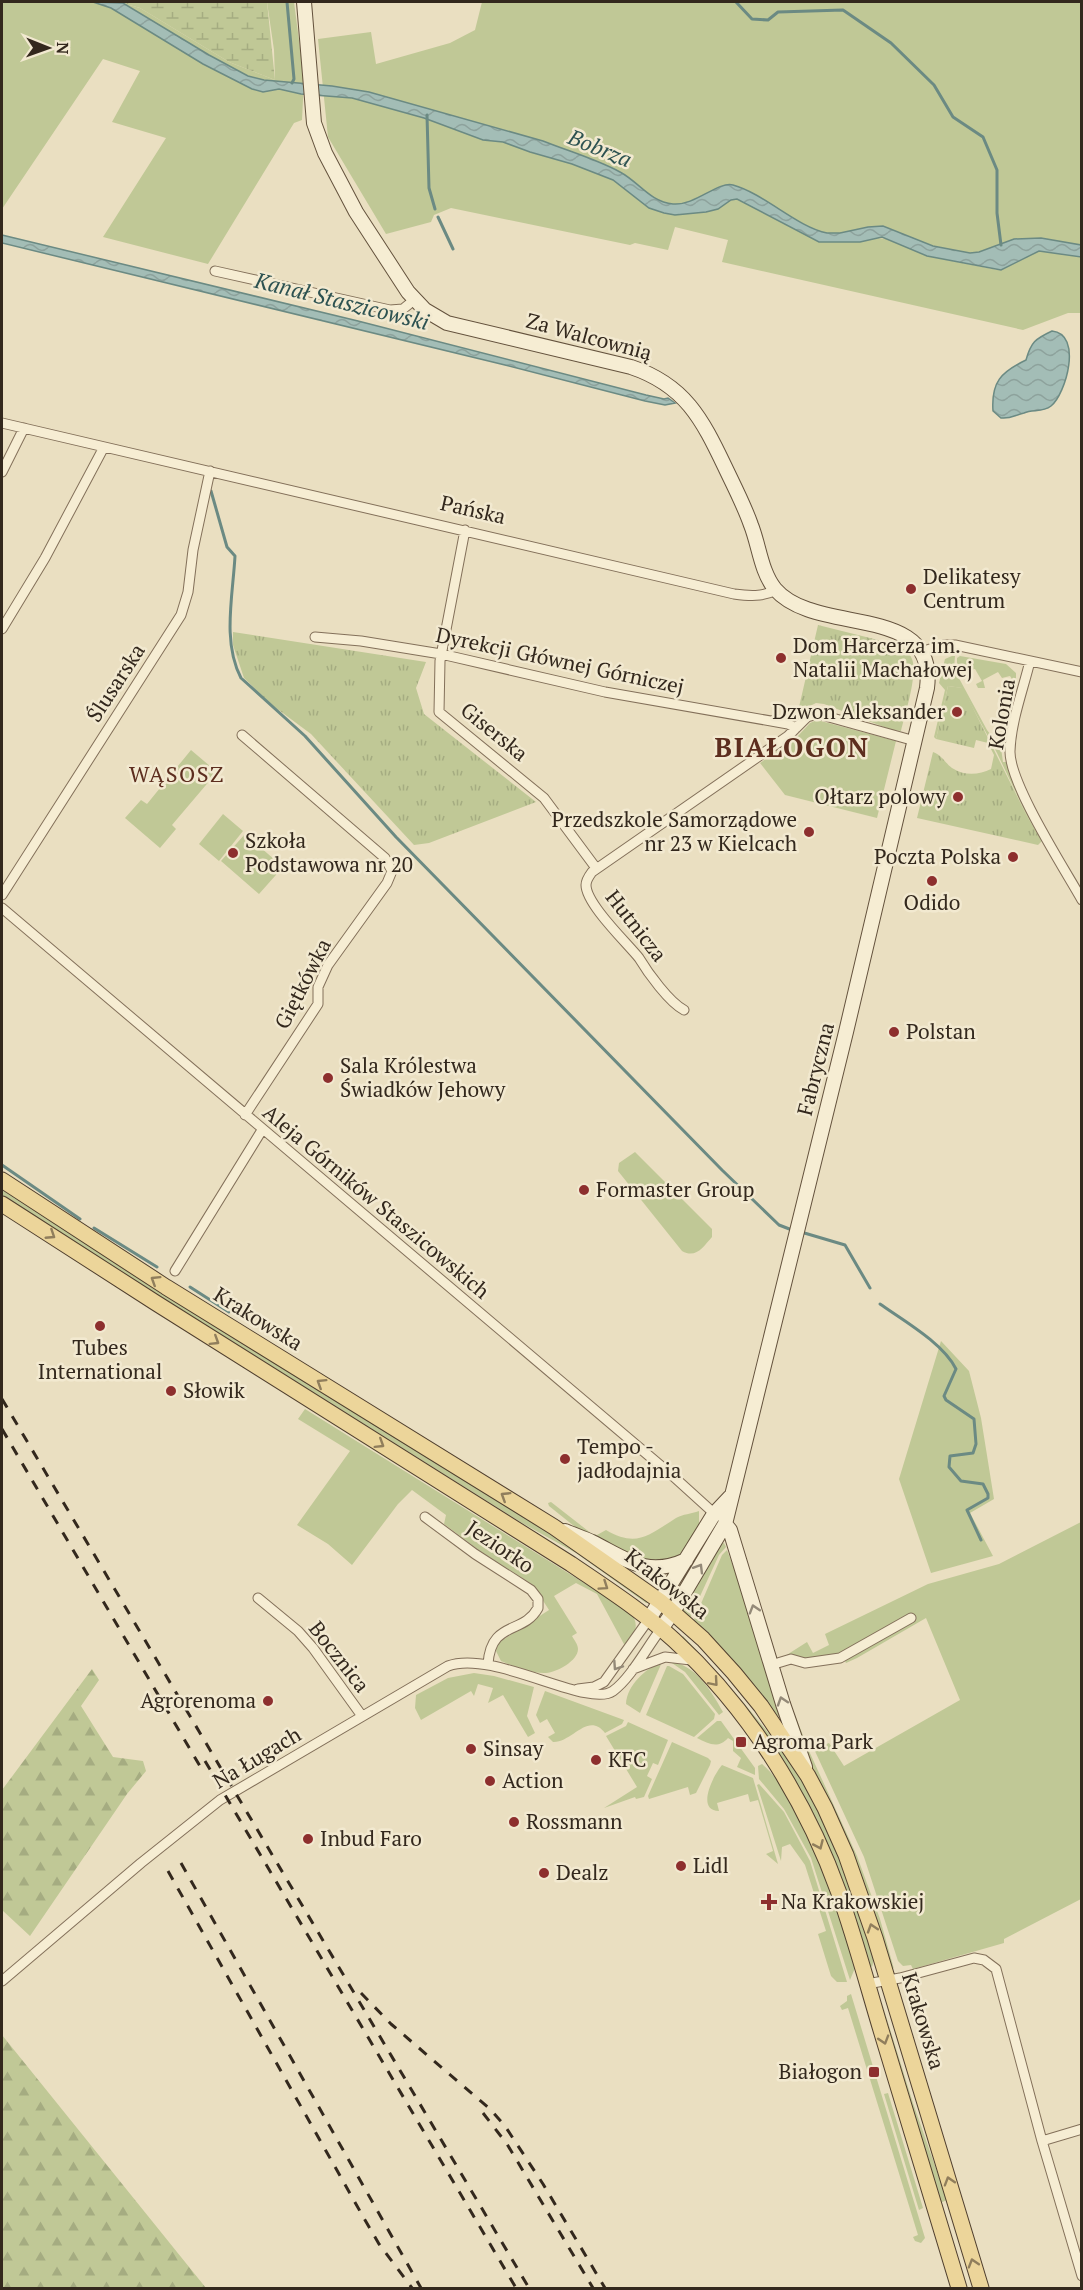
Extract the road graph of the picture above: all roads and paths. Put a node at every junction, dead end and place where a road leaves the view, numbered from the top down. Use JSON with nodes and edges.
{"nodes":[{"id":1,"x":304,"y":2,"type":"edge"},
{"id":2,"x":215,"y":271,"type":"dead end"},
{"id":3,"x":414,"y":300,"type":"junction"},
{"id":4,"x":2,"y":423,"type":"edge"},
{"id":5,"x":24,"y":428,"type":"junction"},
{"id":6,"x":104,"y":447,"type":"junction"},
{"id":7,"x":210,"y":471,"type":"junction"},
{"id":8,"x":2,"y":472,"type":"edge"},
{"id":9,"x":465,"y":530,"type":"junction"},
{"id":10,"x":776,"y":590,"type":"junction"},
{"id":11,"x":2,"y":629,"type":"edge"},
{"id":12,"x":315,"y":637,"type":"dead end"},
{"id":13,"x":923,"y":651,"type":"junction"},
{"id":14,"x":441,"y":654,"type":"junction"},
{"id":15,"x":1030,"y":661,"type":"junction"},
{"id":16,"x":1082,"y":672,"type":"edge"},
{"id":17,"x":796,"y":728,"type":"junction"},
{"id":18,"x":242,"y":735,"type":"dead end"},
{"id":19,"x":915,"y":741,"type":"junction"},
{"id":20,"x":596,"y":868,"type":"junction"},
{"id":21,"x":2,"y":894,"type":"edge"},
{"id":22,"x":1082,"y":900,"type":"edge"},
{"id":23,"x":2,"y":908,"type":"edge"},
{"id":24,"x":684,"y":1010,"type":"dead end"},
{"id":25,"x":245,"y":1115,"type":"junction"},
{"id":26,"x":262,"y":1130,"type":"junction"},
{"id":27,"x":2,"y":1180,"type":"edge"},
{"id":28,"x":2,"y":1204,"type":"edge"},
{"id":29,"x":175,"y":1271,"type":"dead end"},
{"id":30,"x":732,"y":1496,"type":"junction"},
{"id":31,"x":714,"y":1514,"type":"junction"},
{"id":32,"x":425,"y":1517,"type":"dead end"},
{"id":33,"x":725,"y":1524,"type":"junction"},
{"id":34,"x":554,"y":1527,"type":"junction"},
{"id":35,"x":686,"y":1560,"type":"junction"},
{"id":36,"x":258,"y":1598,"type":"dead end"},
{"id":37,"x":661,"y":1602,"type":"junction"},
{"id":38,"x":673,"y":1612,"type":"junction"},
{"id":39,"x":911,"y":1618,"type":"dead end"},
{"id":40,"x":655,"y":1624,"type":"junction"},
{"id":41,"x":695,"y":1661,"type":"junction"},
{"id":42,"x":488,"y":1664,"type":"junction"},
{"id":43,"x":771,"y":1665,"type":"junction"},
{"id":44,"x":631,"y":1671,"type":"junction"},
{"id":45,"x":570,"y":1688,"type":"junction"},
{"id":46,"x":362,"y":1716,"type":"junction"},
{"id":47,"x":808,"y":1776,"type":"junction"},
{"id":48,"x":889,"y":1980,"type":"junction"},
{"id":49,"x":2,"y":1981,"type":"edge"},
{"id":50,"x":867,"y":1984,"type":"junction"},
{"id":51,"x":1082,"y":2129,"type":"edge"},
{"id":52,"x":1042,"y":2141,"type":"junction"},
{"id":53,"x":1082,"y":2276,"type":"edge"},
{"id":54,"x":959,"y":2289,"type":"edge"},
{"id":55,"x":981,"y":2289,"type":"edge"}],
"edges":[{"from":1,"to":3,"type":"main road","name":"Za Walcownią"},
{"from":2,"to":3,"type":"street"},
{"from":3,"to":10,"type":"main road","name":"Za Walcownią"},
{"from":4,"to":5,"type":"street","name":"Pańska"},
{"from":5,"to":6,"type":"street","name":"Pańska"},
{"from":5,"to":8,"type":"street"},
{"from":6,"to":7,"type":"street","name":"Pańska"},
{"from":6,"to":11,"type":"street"},
{"from":7,"to":9,"type":"street","name":"Pańska"},
{"from":7,"to":21,"type":"street","name":"Ślusarska"},
{"from":9,"to":10,"type":"street","name":"Pańska"},
{"from":9,"to":14,"type":"street","name":"Giserska"},
{"from":10,"to":13,"type":"main road"},
{"from":12,"to":14,"type":"street","name":"Dyrekcji Głównej Górniczej"},
{"from":13,"to":15,"type":"street"},
{"from":13,"to":19,"type":"main road","name":"Fabryczna"},
{"from":14,"to":17,"type":"street","name":"Dyrekcji Głównej Górniczej"},
{"from":14,"to":20,"type":"street","name":"Giserska"},
{"from":15,"to":16,"type":"street"},
{"from":15,"to":22,"type":"street","name":"Kolonia"},
{"from":17,"to":19,"type":"street","name":"Hutnicza"},
{"from":17,"to":20,"type":"street","name":"Hutnicza"},
{"from":18,"to":25,"type":"street","name":"Giętkówka"},
{"from":19,"to":30,"type":"main road","name":"Fabryczna"},
{"from":20,"to":24,"type":"street","name":"Hutnicza"},
{"from":23,"to":25,"type":"street","name":"Aleja Górników Staszicowskich"},
{"from":25,"to":26,"type":"street","name":"Aleja Górników Staszicowskich"},
{"from":26,"to":29,"type":"street"},
{"from":26,"to":31,"type":"street","name":"Aleja Górników Staszicowskich"},
{"from":34,"to":27,"type":"main road","name":"Krakowska","one_way":true},
{"from":28,"to":40,"type":"main road","name":"Krakowska","one_way":true},
{"from":30,"to":31,"type":"main road"},
{"from":30,"to":33,"type":"main road","name":"Fabryczna"},
{"from":31,"to":33,"type":"street","name":"Aleja Górników Staszicowskich"},
{"from":31,"to":35,"type":"main road"},
{"from":32,"to":42,"type":"street","name":"Jeziorko"},
{"from":38,"to":33,"type":"main road","name":"Fabryczna","one_way":true},
{"from":43,"to":33,"type":"main road","one_way":true},
{"from":34,"to":35,"type":"main road"},
{"from":34,"to":37,"type":"main road","name":"Krakowska"},
{"from":35,"to":37,"type":"main road"},
{"from":36,"to":46,"type":"street","name":"Bocznica"},
{"from":37,"to":38,"type":"main road","name":"Krakowska"},
{"from":37,"to":40,"type":"main road"},
{"from":38,"to":40,"type":"main road","name":"Fabryczna"},
{"from":38,"to":47,"type":"main road","name":"Krakowska"},
{"from":39,"to":43,"type":"street"},
{"from":40,"to":41,"type":"main road","name":"Krakowska"},
{"from":40,"to":44,"type":"street","name":"Na Ługach"},
{"from":40,"to":45,"type":"street","name":"Na Ługach","one_way":true},
{"from":41,"to":44,"type":"street","name":"Na Ługach"},
{"from":41,"to":50,"type":"main road","name":"Krakowska","one_way":true},
{"from":42,"to":45,"type":"street","name":"Na Ługach"},
{"from":42,"to":46,"type":"street","name":"Na Ługach"},
{"from":47,"to":43,"type":"main road","one_way":true},
{"from":44,"to":45,"type":"street","name":"Na Ługach"},
{"from":46,"to":49,"type":"street","name":"Na Ługach"},
{"from":48,"to":47,"type":"main road","name":"Krakowska","one_way":true},
{"from":48,"to":50,"type":"street"},
{"from":48,"to":52,"type":"street"},
{"from":55,"to":48,"type":"main road","name":"Krakowska","one_way":true},
{"from":50,"to":54,"type":"main road","name":"Krakowska","one_way":true},
{"from":51,"to":52,"type":"street"},
{"from":52,"to":53,"type":"street"}]}
